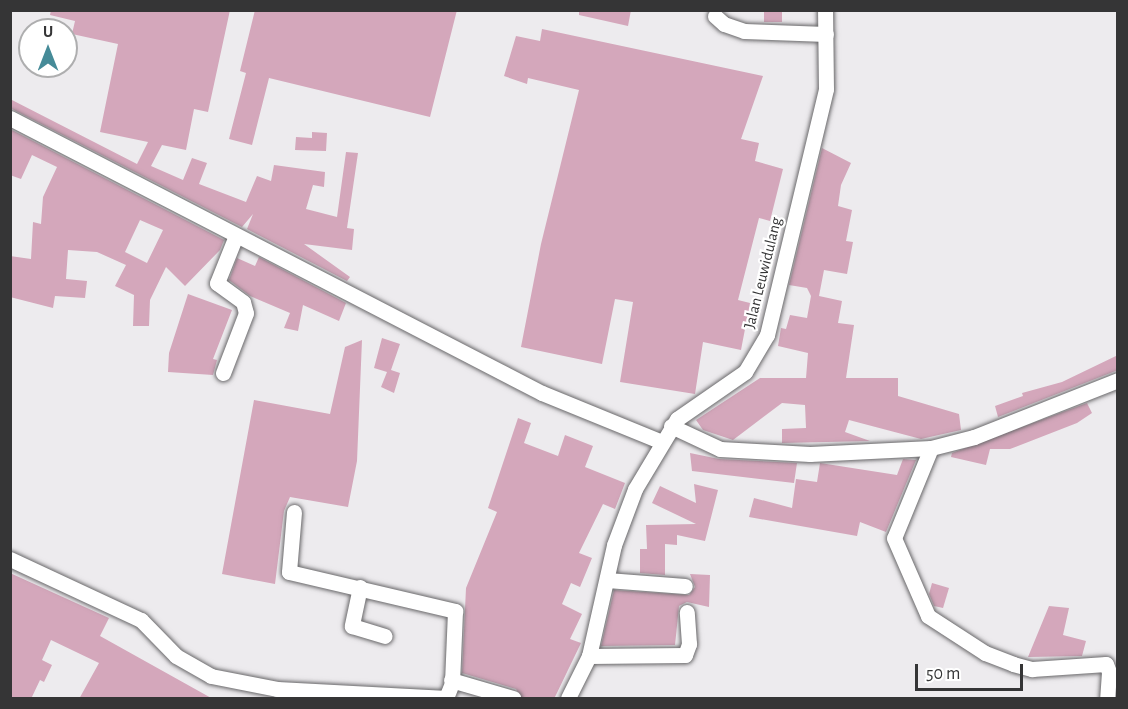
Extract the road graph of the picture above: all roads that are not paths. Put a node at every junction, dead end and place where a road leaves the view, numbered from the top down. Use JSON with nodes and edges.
{"nodes":[{"id":1,"x":825,"y":10,"type":"edge"},
{"id":2,"x":714,"y":16,"type":"dead end"},
{"id":3,"x":826,"y":34,"type":"junction"},
{"id":4,"x":10,"y":118,"type":"edge"},
{"id":5,"x":235,"y":238,"type":"junction"},
{"id":6,"x":223,"y":373,"type":"dead end"},
{"id":7,"x":1118,"y":380,"type":"edge"},
{"id":8,"x":671,"y":426,"type":"junction"},
{"id":9,"x":662,"y":442,"type":"junction"},
{"id":10,"x":931,"y":448,"type":"junction"},
{"id":11,"x":294,"y":512,"type":"dead end"},
{"id":12,"x":10,"y":559,"type":"edge"},
{"id":13,"x":607,"y":580,"type":"junction"},
{"id":14,"x":685,"y":586,"type":"dead end"},
{"id":15,"x":360,"y":587,"type":"junction"},
{"id":16,"x":687,"y":612,"type":"dead end"},
{"id":17,"x":385,"y":636,"type":"dead end"},
{"id":18,"x":589,"y":656,"type":"junction"},
{"id":19,"x":449,"y":691,"type":"edge"},
{"id":20,"x":513,"y":699,"type":"edge"},
{"id":21,"x":568,"y":699,"type":"edge"},
{"id":22,"x":1107,"y":699,"type":"edge"}],
"edges":[{"from":1,"to":3,"type":"street","name":"Jalan Leuwidulang"},
{"from":2,"to":3,"type":"street"},
{"from":3,"to":8,"type":"street","name":"Jalan Leuwidulang"},
{"from":4,"to":5,"type":"street"},
{"from":5,"to":6,"type":"street"},
{"from":5,"to":9,"type":"street"},
{"from":7,"to":10,"type":"street"},
{"from":8,"to":9,"type":"street","name":"Jalan Leuwidulang"},
{"from":8,"to":10,"type":"street"},
{"from":9,"to":13,"type":"street","name":"Jalan Leuwidulang"},
{"from":10,"to":22,"type":"street"},
{"from":11,"to":15,"type":"street"},
{"from":12,"to":19,"type":"street"},
{"from":13,"to":14,"type":"street"},
{"from":13,"to":18,"type":"street","name":"Jalan Leuwidulang"},
{"from":15,"to":17,"type":"street"},
{"from":15,"to":19,"type":"street"},
{"from":16,"to":18,"type":"street"},
{"from":18,"to":21,"type":"street","name":"Jalan Leuwidulang"},
{"from":19,"to":20,"type":"street"}]}
